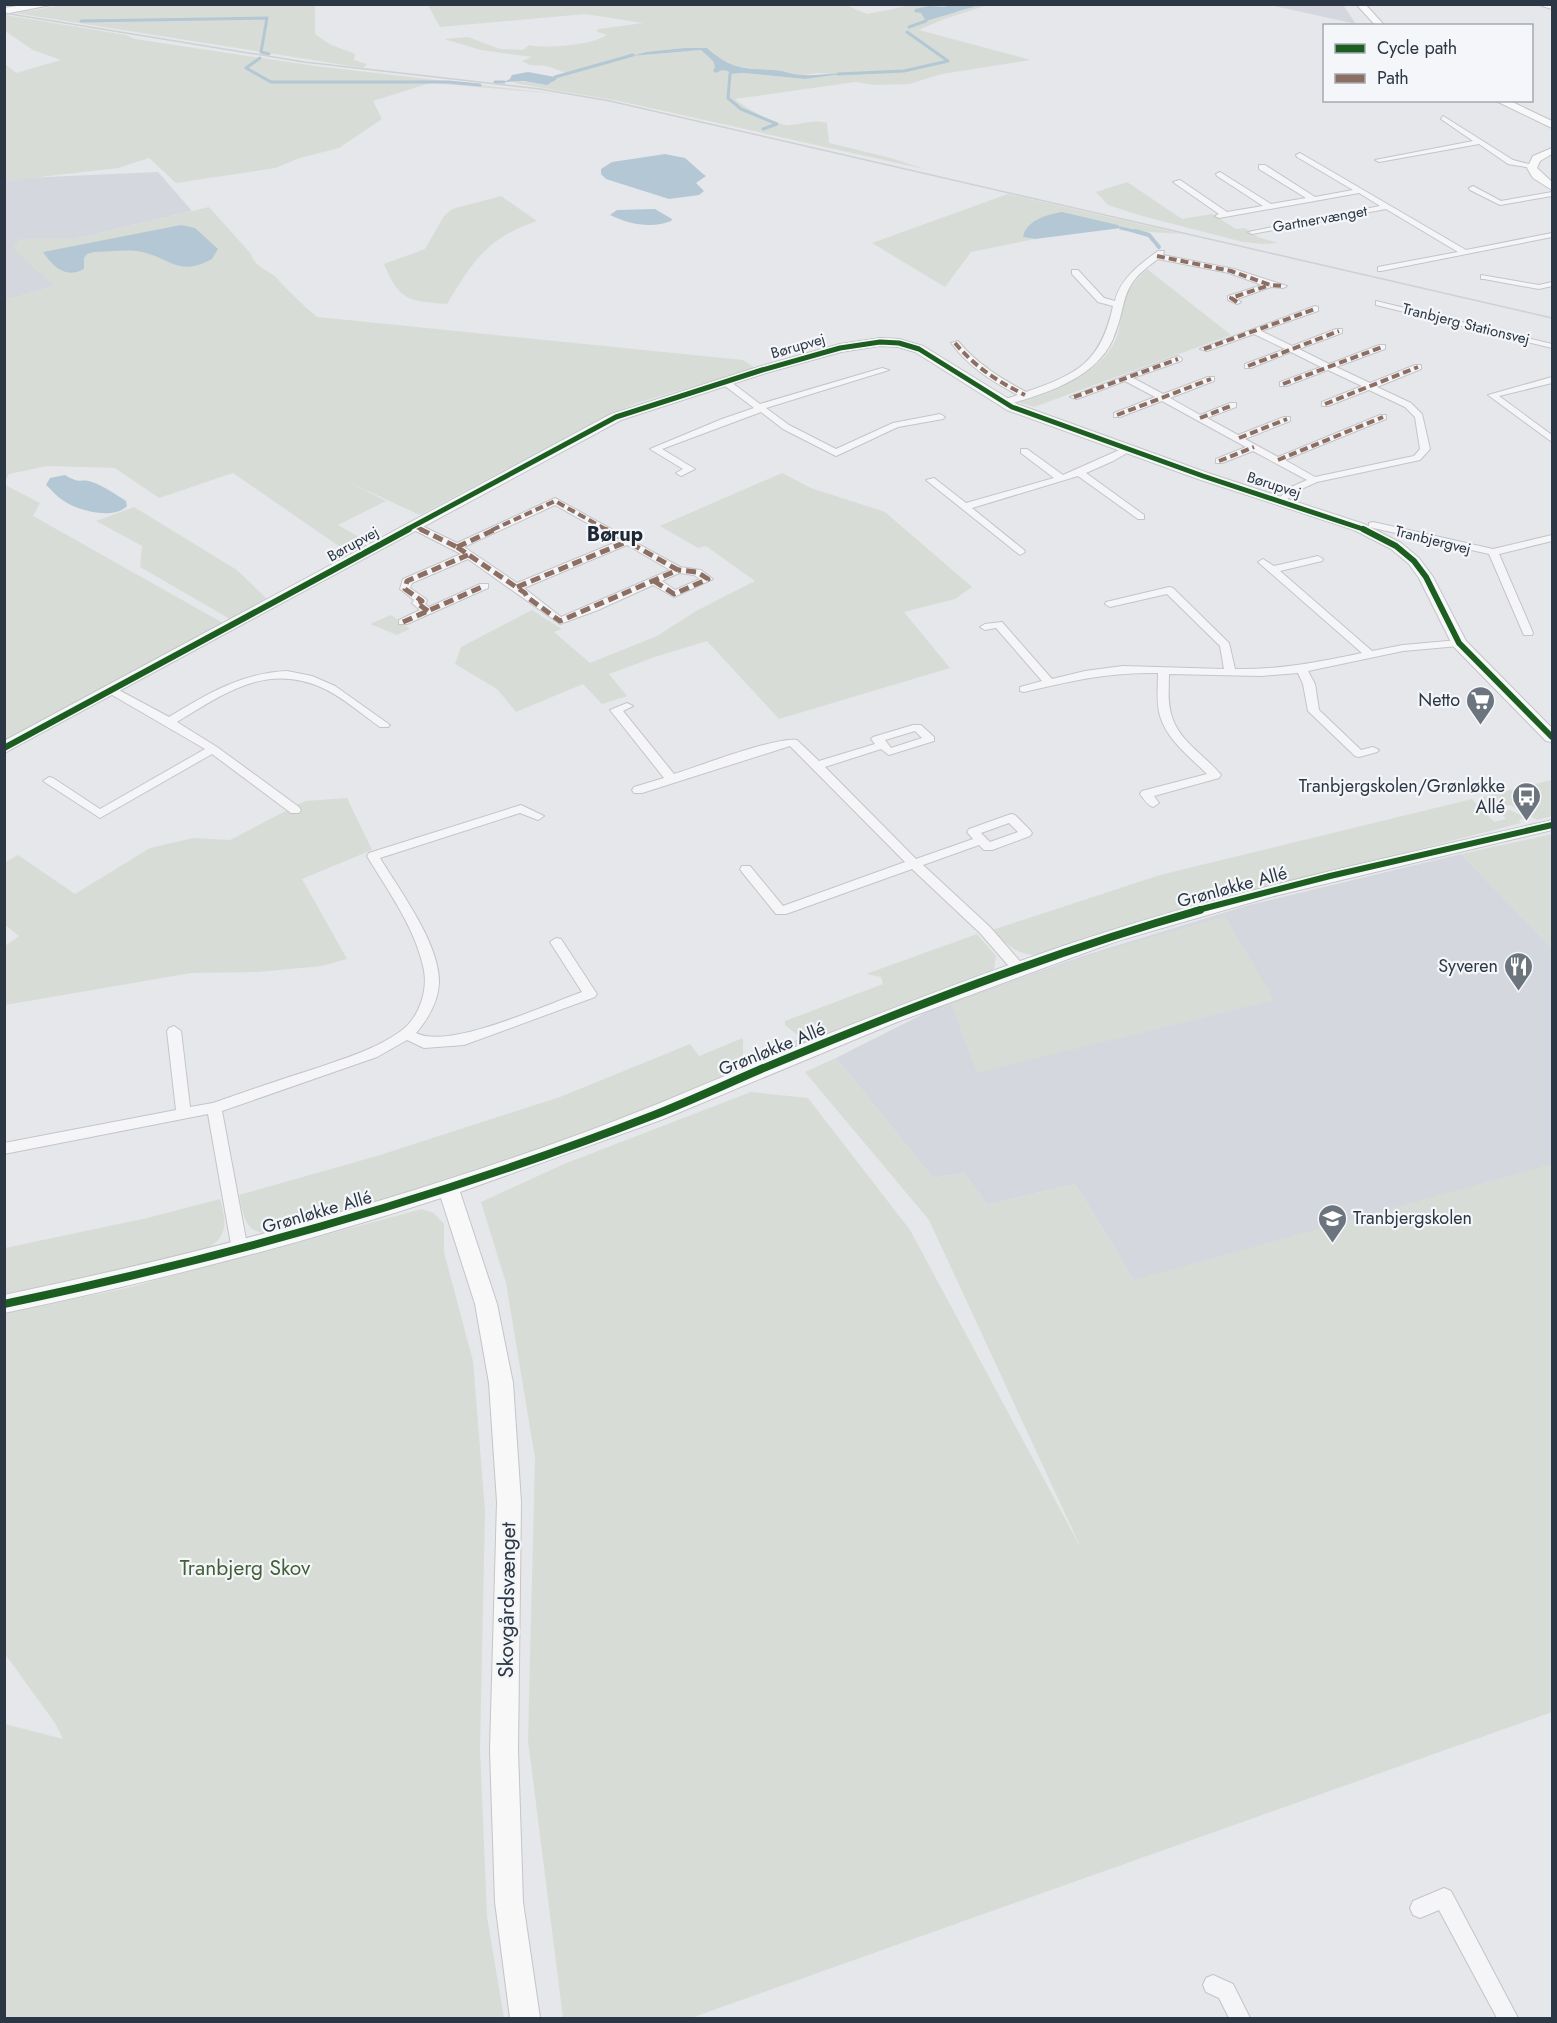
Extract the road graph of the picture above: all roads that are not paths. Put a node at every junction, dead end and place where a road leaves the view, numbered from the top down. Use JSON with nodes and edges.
{"nodes":[{"id":1,"x":1360,"y":4,"type":"edge"},
{"id":2,"x":1545,"y":4,"type":"edge"},
{"id":3,"x":50,"y":5,"type":"edge"},
{"id":4,"x":1552,"y":6,"type":"edge"},
{"id":5,"x":4,"y":10,"type":"edge"},
{"id":6,"x":1379,"y":24,"type":"edge"},
{"id":7,"x":1503,"y":102,"type":"edge"},
{"id":8,"x":1515,"y":102,"type":"edge"},
{"id":9,"x":1443,"y":118,"type":"dead end"},
{"id":10,"x":1552,"y":119,"type":"edge"},
{"id":11,"x":1552,"y":125,"type":"edge"},
{"id":12,"x":1479,"y":142,"type":"junction"},
{"id":13,"x":1552,"y":151,"type":"edge"},
{"id":14,"x":1299,"y":155,"type":"dead end"},
{"id":15,"x":1379,"y":160,"type":"dead end"},
{"id":16,"x":1532,"y":166,"type":"junction"},
{"id":17,"x":1262,"y":167,"type":"dead end"},
{"id":18,"x":1220,"y":174,"type":"dead end"},
{"id":19,"x":1177,"y":182,"type":"dead end"},
{"id":20,"x":1552,"y":187,"type":"edge"},
{"id":21,"x":1473,"y":188,"type":"dead end"},
{"id":22,"x":1359,"y":191,"type":"junction"},
{"id":23,"x":1552,"y":194,"type":"edge"},
{"id":24,"x":1313,"y":199,"type":"junction"},
{"id":25,"x":1270,"y":207,"type":"junction"},
{"id":26,"x":1387,"y":207,"type":"junction"},
{"id":27,"x":1252,"y":232,"type":"dead end"},
{"id":28,"x":1552,"y":235,"type":"edge"},
{"id":29,"x":1465,"y":253,"type":"junction"},
{"id":30,"x":1381,"y":270,"type":"dead end"},
{"id":31,"x":1075,"y":272,"type":"dead end"},
{"id":32,"x":1484,"y":277,"type":"dead end"},
{"id":33,"x":1552,"y":284,"type":"edge"},
{"id":34,"x":1269,"y":285,"type":"junction"},
{"id":35,"x":1283,"y":286,"type":"dead end"},
{"id":36,"x":1237,"y":302,"type":"dead end"},
{"id":37,"x":1379,"y":303,"type":"dead end"},
{"id":38,"x":1119,"y":305,"type":"junction"},
{"id":39,"x":1315,"y":309,"type":"dead end"},
{"id":40,"x":1254,"y":331,"type":"junction"},
{"id":41,"x":1339,"y":331,"type":"dead end"},
{"id":42,"x":955,"y":342,"type":"dead end"},
{"id":43,"x":1552,"y":346,"type":"edge"},
{"id":44,"x":1382,"y":347,"type":"dead end"},
{"id":45,"x":1292,"y":349,"type":"junction"},
{"id":46,"x":1204,"y":350,"type":"dead end"},
{"id":47,"x":1178,"y":359,"type":"dead end"},
{"id":48,"x":1248,"y":366,"type":"dead end"},
{"id":49,"x":1329,"y":367,"type":"junction"},
{"id":50,"x":1418,"y":367,"type":"dead end"},
{"id":51,"x":885,"y":370,"type":"dead end"},
{"id":52,"x":1126,"y":378,"type":"junction"},
{"id":53,"x":1211,"y":379,"type":"dead end"},
{"id":54,"x":1552,"y":380,"type":"edge"},
{"id":55,"x":724,"y":381,"type":"junction"},
{"id":56,"x":1283,"y":384,"type":"dead end"},
{"id":57,"x":1370,"y":386,"type":"junction"},
{"id":58,"x":1024,"y":395,"type":"junction"},
{"id":59,"x":1074,"y":397,"type":"dead end"},
{"id":60,"x":1162,"y":398,"type":"junction"},
{"id":61,"x":1002,"y":403,"type":"junction"},
{"id":62,"x":1324,"y":404,"type":"dead end"},
{"id":63,"x":1233,"y":405,"type":"dead end"},
{"id":64,"x":760,"y":408,"type":"junction"},
{"id":65,"x":1117,"y":415,"type":"dead end"},
{"id":66,"x":940,"y":417,"type":"dead end"},
{"id":67,"x":1383,"y":417,"type":"dead end"},
{"id":68,"x":1200,"y":418,"type":"junction"},
{"id":69,"x":1287,"y":419,"type":"dead end"},
{"id":70,"x":1239,"y":438,"type":"junction"},
{"id":71,"x":1552,"y":439,"type":"edge"},
{"id":72,"x":1254,"y":447,"type":"junction"},
{"id":73,"x":1129,"y":449,"type":"junction"},
{"id":74,"x":1024,"y":451,"type":"dead end"},
{"id":75,"x":1278,"y":460,"type":"junction"},
{"id":76,"x":1219,"y":461,"type":"dead end"},
{"id":77,"x":1080,"y":472,"type":"junction"},
{"id":78,"x":681,"y":473,"type":"dead end"},
{"id":79,"x":1061,"y":478,"type":"junction"},
{"id":80,"x":931,"y":480,"type":"dead end"},
{"id":81,"x":1314,"y":480,"type":"junction"},
{"id":82,"x":1280,"y":502,"type":"junction"},
{"id":83,"x":964,"y":507,"type":"junction"},
{"id":84,"x":1141,"y":517,"type":"dead end"},
{"id":85,"x":414,"y":525,"type":"junction"},
{"id":86,"x":1373,"y":525,"type":"dead end"},
{"id":87,"x":1552,"y":538,"type":"edge"},
{"id":88,"x":626,"y":542,"type":"junction"},
{"id":89,"x":457,"y":547,"type":"junction"},
{"id":90,"x":1020,"y":552,"type":"dead end"},
{"id":91,"x":1493,"y":552,"type":"junction"},
{"id":92,"x":468,"y":555,"type":"junction"},
{"id":93,"x":1318,"y":559,"type":"dead end"},
{"id":94,"x":678,"y":570,"type":"junction"},
{"id":95,"x":654,"y":581,"type":"junction"},
{"id":96,"x":484,"y":586,"type":"dead end"},
{"id":97,"x":517,"y":587,"type":"junction"},
{"id":98,"x":1110,"y":604,"type":"dead end"},
{"id":99,"x":428,"y":611,"type":"junction"},
{"id":100,"x":403,"y":622,"type":"dead end"},
{"id":101,"x":985,"y":627,"type":"dead end"},
{"id":102,"x":1528,"y":633,"type":"dead end"},
{"id":103,"x":1459,"y":643,"type":"junction"},
{"id":104,"x":1370,"y":655,"type":"junction"},
{"id":105,"x":1163,"y":669,"type":"junction"},
{"id":106,"x":1302,"y":669,"type":"junction"},
{"id":107,"x":1230,"y":672,"type":"junction"},
{"id":108,"x":1050,"y":683,"type":"junction"},
{"id":109,"x":1024,"y":689,"type":"dead end"},
{"id":110,"x":111,"y":690,"type":"junction"},
{"id":111,"x":627,"y":706,"type":"dead end"},
{"id":112,"x":169,"y":722,"type":"junction"},
{"id":113,"x":384,"y":725,"type":"dead end"},
{"id":114,"x":1552,"y":737,"type":"edge"},
{"id":115,"x":883,"y":745,"type":"dead end"},
{"id":116,"x":4,"y":748,"type":"edge"},
{"id":117,"x":213,"y":749,"type":"junction"},
{"id":118,"x":1372,"y":750,"type":"dead end"},
{"id":119,"x":816,"y":766,"type":"junction"},
{"id":120,"x":671,"y":779,"type":"junction"},
{"id":121,"x":49,"y":781,"type":"dead end"},
{"id":122,"x":638,"y":790,"type":"dead end"},
{"id":123,"x":1153,"y":803,"type":"dead end"},
{"id":124,"x":295,"y":810,"type":"dead end"},
{"id":125,"x":538,"y":816,"type":"dead end"},
{"id":126,"x":1552,"y":825,"type":"edge"},
{"id":127,"x":981,"y":840,"type":"dead end"},
{"id":128,"x":914,"y":864,"type":"junction"},
{"id":129,"x":746,"y":869,"type":"dead end"},
{"id":130,"x":556,"y":942,"type":"dead end"},
{"id":131,"x":1019,"y":969,"type":"junction"},
{"id":132,"x":174,"y":1031,"type":"dead end"},
{"id":133,"x":407,"y":1034,"type":"junction"},
{"id":134,"x":214,"y":1108,"type":"junction"},
{"id":135,"x":184,"y":1115,"type":"junction"},
{"id":136,"x":4,"y":1149,"type":"edge"},
{"id":137,"x":448,"y":1189,"type":"junction"},
{"id":138,"x":240,"y":1250,"type":"junction"},
{"id":139,"x":4,"y":1304,"type":"edge"},
{"id":140,"x":1420,"y":1908,"type":"dead end"},
{"id":141,"x":1213,"y":1985,"type":"dead end"},
{"id":142,"x":525,"y":2019,"type":"edge"},
{"id":143,"x":1240,"y":2019,"type":"edge"},
{"id":144,"x":1508,"y":2019,"type":"edge"}],
"edges":[{"from":1,"to":6,"type":"street"},
{"from":2,"to":4,"type":"street"},
{"from":3,"to":5,"type":"street"},
{"from":7,"to":11,"type":"street"},
{"from":8,"to":10,"type":"street"},
{"from":9,"to":12,"type":"street"},
{"from":12,"to":15,"type":"street"},
{"from":12,"to":16,"type":"street"},
{"from":13,"to":16,"type":"street"},
{"from":14,"to":22,"type":"street","name":"Gartnervænget"},
{"from":16,"to":20,"type":"street"},
{"from":17,"to":24,"type":"street","name":"Gartnervænget"},
{"from":18,"to":25,"type":"street","name":"Gartnervænget"},
{"from":19,"to":25,"type":"street","name":"Gartnervænget"},
{"from":21,"to":23,"type":"street"},
{"from":22,"to":24,"type":"street","name":"Gartnervænget"},
{"from":22,"to":26,"type":"street","name":"Gartnervænget"},
{"from":24,"to":25,"type":"street","name":"Gartnervænget"},
{"from":26,"to":27,"type":"street","name":"Gartnervænget"},
{"from":26,"to":29,"type":"street","name":"Gartnervænget"},
{"from":28,"to":29,"type":"street"},
{"from":29,"to":30,"type":"street"},
{"from":31,"to":38,"type":"street"},
{"from":32,"to":33,"type":"street"},
{"from":34,"to":35,"type":"street"},
{"from":34,"to":36,"type":"street"},
{"from":34,"to":38,"type":"street"},
{"from":37,"to":43,"type":"street","name":"Tranbjerg Stationsvej"},
{"from":38,"to":58,"type":"street"},
{"from":39,"to":40,"type":"street"},
{"from":40,"to":45,"type":"street","name":"Børupvej"},
{"from":40,"to":46,"type":"street"},
{"from":41,"to":45,"type":"street"},
{"from":42,"to":58,"type":"street"},
{"from":44,"to":49,"type":"street"},
{"from":45,"to":48,"type":"street"},
{"from":45,"to":49,"type":"street","name":"Børupvej"},
{"from":47,"to":52,"type":"street"},
{"from":49,"to":56,"type":"street"},
{"from":49,"to":57,"type":"street","name":"Børupvej"},
{"from":50,"to":57,"type":"street"},
{"from":51,"to":64,"type":"street"},
{"from":52,"to":59,"type":"street"},
{"from":52,"to":60,"type":"street","name":"Børupvej"},
{"from":53,"to":60,"type":"street"},
{"from":54,"to":71,"type":"street"},
{"from":55,"to":61,"type":"street","name":"Børupvej"},
{"from":55,"to":64,"type":"street"},
{"from":55,"to":85,"type":"street","name":"Børupvej"},
{"from":57,"to":62,"type":"street"},
{"from":57,"to":81,"type":"street","name":"Børupvej"},
{"from":58,"to":61,"type":"street"},
{"from":60,"to":65,"type":"street"},
{"from":60,"to":68,"type":"street","name":"Børupvej"},
{"from":61,"to":73,"type":"street","name":"Børupvej"},
{"from":63,"to":68,"type":"street"},
{"from":64,"to":66,"type":"street"},
{"from":64,"to":78,"type":"street"},
{"from":67,"to":75,"type":"street","name":"Børupvej"},
{"from":68,"to":70,"type":"street","name":"Børupvej"},
{"from":69,"to":70,"type":"street"},
{"from":70,"to":72,"type":"street","name":"Børupvej"},
{"from":72,"to":75,"type":"street","name":"Børupvej"},
{"from":72,"to":76,"type":"street","name":"Børupvej"},
{"from":73,"to":77,"type":"street"},
{"from":73,"to":82,"type":"street","name":"Børupvej"},
{"from":74,"to":79,"type":"street"},
{"from":75,"to":81,"type":"street","name":"Børupvej"},
{"from":77,"to":79,"type":"street"},
{"from":77,"to":84,"type":"street"},
{"from":79,"to":83,"type":"street"},
{"from":80,"to":83,"type":"street"},
{"from":81,"to":82,"type":"street","name":"Børupvej"},
{"from":82,"to":103,"type":"street","name":"Børupvej"},
{"from":83,"to":90,"type":"street"},
{"from":85,"to":89,"type":"street"},
{"from":85,"to":110,"type":"street","name":"Børupvej"},
{"from":86,"to":91,"type":"street","name":"Tranbjergvej"},
{"from":87,"to":91,"type":"street","name":"Tranbjergvej"},
{"from":88,"to":89,"type":"street"},
{"from":88,"to":94,"type":"street"},
{"from":88,"to":97,"type":"street"},
{"from":89,"to":92,"type":"street"},
{"from":91,"to":102,"type":"street","name":"Tranbjergvej"},
{"from":92,"to":97,"type":"street"},
{"from":92,"to":99,"type":"street"},
{"from":93,"to":104,"type":"street"},
{"from":94,"to":95,"type":"street"},
{"from":94,"to":95,"type":"street"},
{"from":95,"to":97,"type":"street"},
{"from":96,"to":99,"type":"street"},
{"from":98,"to":107,"type":"street"},
{"from":99,"to":100,"type":"street"},
{"from":101,"to":108,"type":"street"},
{"from":103,"to":104,"type":"street"},
{"from":103,"to":114,"type":"street","name":"Børupvej"},
{"from":104,"to":106,"type":"street"},
{"from":105,"to":107,"type":"street"},
{"from":105,"to":108,"type":"street"},
{"from":105,"to":123,"type":"street"},
{"from":106,"to":107,"type":"street"},
{"from":106,"to":118,"type":"street"},
{"from":108,"to":109,"type":"street"},
{"from":110,"to":112,"type":"street"},
{"from":110,"to":116,"type":"street","name":"Børupvej"},
{"from":111,"to":120,"type":"street"},
{"from":112,"to":113,"type":"street"},
{"from":112,"to":117,"type":"street"},
{"from":115,"to":119,"type":"street"},
{"from":117,"to":121,"type":"street"},
{"from":117,"to":124,"type":"street"},
{"from":119,"to":120,"type":"street"},
{"from":119,"to":128,"type":"street"},
{"from":120,"to":122,"type":"street"},
{"from":125,"to":133,"type":"street"},
{"from":126,"to":131,"type":"street","name":"Grønløkke Allé"},
{"from":127,"to":128,"type":"street"},
{"from":128,"to":129,"type":"street"},
{"from":128,"to":131,"type":"street"},
{"from":130,"to":133,"type":"street"},
{"from":131,"to":137,"type":"street","name":"Grønløkke Allé"},
{"from":132,"to":135,"type":"street"},
{"from":133,"to":134,"type":"street"},
{"from":134,"to":135,"type":"street"},
{"from":134,"to":138,"type":"street","name":"Grønløkke Allé"},
{"from":135,"to":136,"type":"street"},
{"from":137,"to":138,"type":"street","name":"Grønløkke Allé"},
{"from":137,"to":142,"type":"street","name":"Skovgårdsvænget"},
{"from":138,"to":139,"type":"street","name":"Grønløkke Allé"},
{"from":140,"to":144,"type":"street"},
{"from":141,"to":143,"type":"street"}]}
